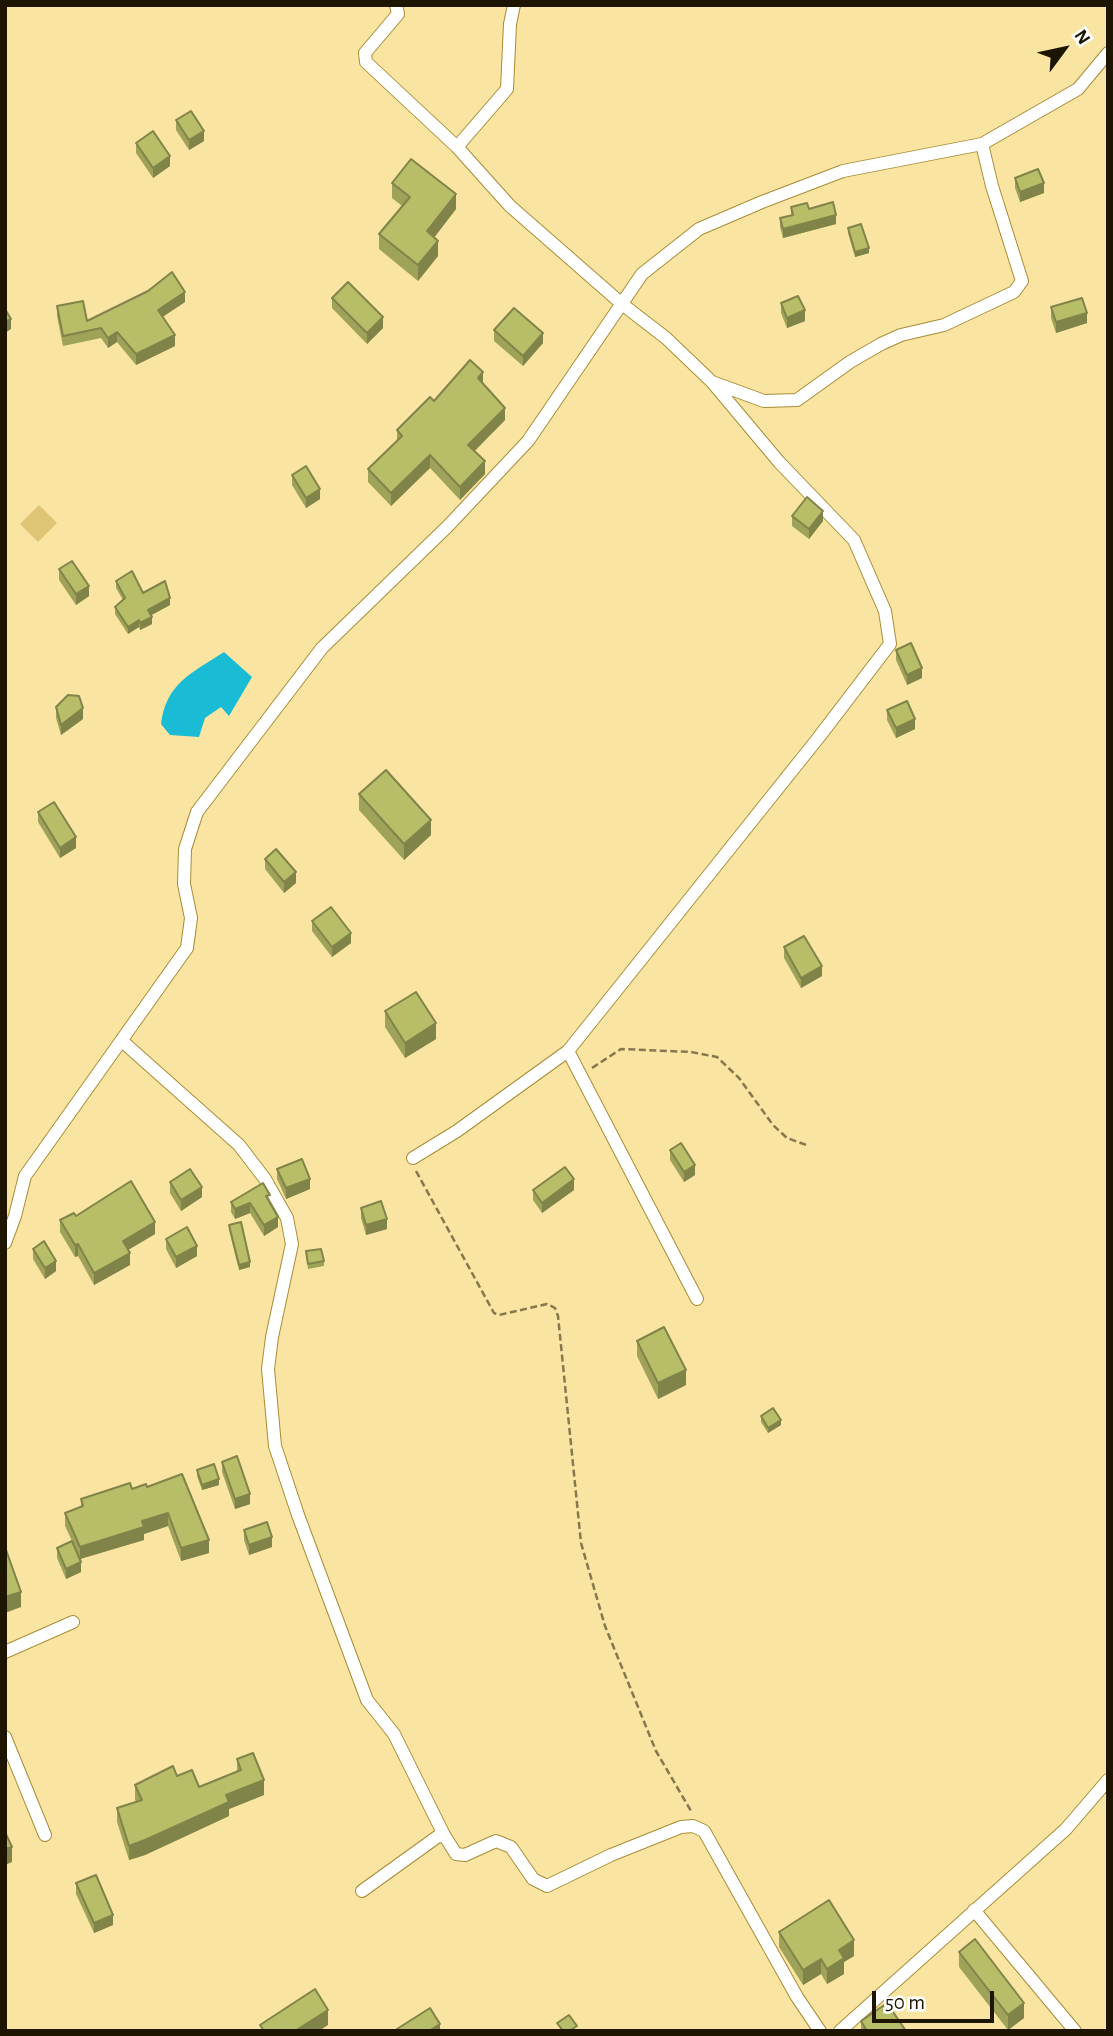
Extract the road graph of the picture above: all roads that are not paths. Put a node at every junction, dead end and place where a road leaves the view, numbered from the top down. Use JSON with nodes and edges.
{"nodes":[{"id":1,"x":396,"y":5,"type":"edge"},
{"id":2,"x":514,"y":5,"type":"edge"},
{"id":3,"x":1108,"y":53,"type":"edge"},
{"id":4,"x":982,"y":144,"type":"junction"},
{"id":5,"x":457,"y":147,"type":"junction"},
{"id":6,"x":622,"y":304,"type":"junction"},
{"id":7,"x":712,"y":382,"type":"junction"},
{"id":8,"x":122,"y":1041,"type":"junction"},
{"id":9,"x":568,"y":1051,"type":"junction"},
{"id":10,"x":414,"y":1158,"type":"road end"},
{"id":11,"x":5,"y":1243,"type":"edge"},
{"id":12,"x":697,"y":1299,"type":"dead end"},
{"id":13,"x":73,"y":1622,"type":"dead end"},
{"id":14,"x":5,"y":1651,"type":"edge"},
{"id":15,"x":5,"y":1737,"type":"edge"},
{"id":16,"x":1108,"y":1780,"type":"edge"},
{"id":17,"x":45,"y":1835,"type":"dead end"},
{"id":18,"x":444,"y":1835,"type":"junction"},
{"id":19,"x":362,"y":1891,"type":"dead end"},
{"id":20,"x":974,"y":1910,"type":"junction"},
{"id":21,"x":820,"y":2031,"type":"edge"},
{"id":22,"x":840,"y":2031,"type":"edge"},
{"id":23,"x":1075,"y":2031,"type":"edge"}],
"edges":[{"from":1,"to":5,"type":"street"},
{"from":2,"to":5,"type":"street"},
{"from":3,"to":4,"type":"street"},
{"from":4,"to":6,"type":"street"},
{"from":4,"to":7,"type":"street"},
{"from":5,"to":6,"type":"street"},
{"from":6,"to":7,"type":"street"},
{"from":6,"to":8,"type":"street"},
{"from":7,"to":9,"type":"street"},
{"from":8,"to":11,"type":"street"},
{"from":8,"to":18,"type":"street"},
{"from":9,"to":10,"type":"street"},
{"from":9,"to":12,"type":"street"},
{"from":13,"to":14,"type":"street"},
{"from":15,"to":17,"type":"street"},
{"from":16,"to":20,"type":"street"},
{"from":18,"to":19,"type":"street"},
{"from":18,"to":21,"type":"street"},
{"from":20,"to":22,"type":"street"},
{"from":20,"to":23,"type":"street"}]}
